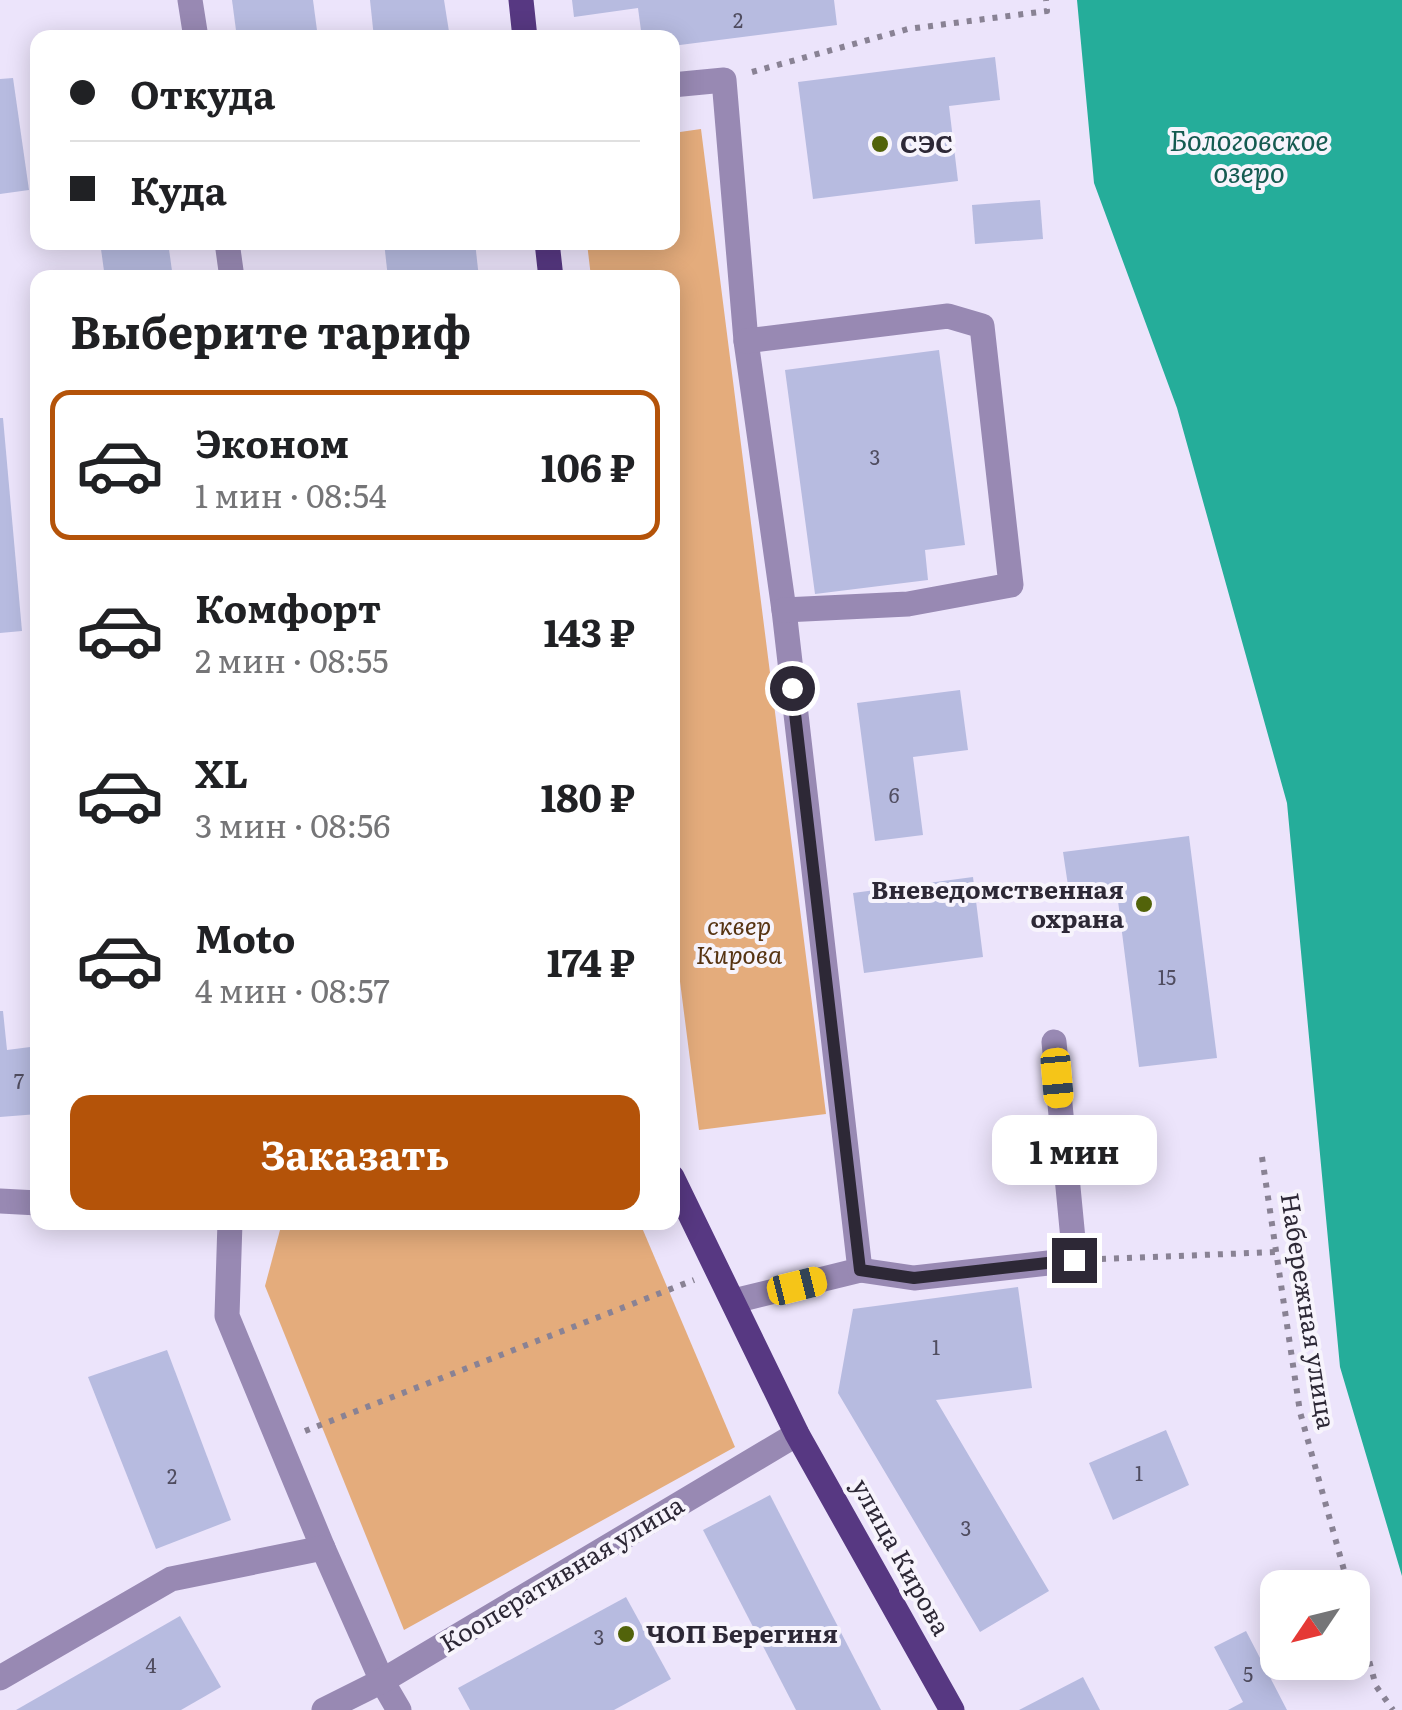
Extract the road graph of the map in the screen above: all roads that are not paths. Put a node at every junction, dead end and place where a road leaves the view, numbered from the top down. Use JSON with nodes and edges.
{"nodes":[{"id":1,"x":190,"y":0,"type":"edge"},
{"id":2,"x":522,"y":0,"type":"edge"},
{"id":3,"x":195,"y":30,"type":"edge"},
{"id":4,"x":524,"y":30,"type":"edge"},
{"id":5,"x":680,"y":84,"type":"edge"},
{"id":6,"x":746,"y":340,"type":"junction"},
{"id":7,"x":784,"y":610,"type":"junction"},
{"id":8,"x":1054,"y":1042,"type":"dead end"},
{"id":9,"x":680,"y":1193,"type":"edge"},
{"id":10,"x":0,"y":1201,"type":"edge"},
{"id":11,"x":30,"y":1202,"type":"edge"},
{"id":12,"x":230,"y":1230,"type":"edge"},
{"id":13,"x":860,"y":1270,"type":"junction"},
{"id":14,"x":734,"y":1302,"type":"junction"},
{"id":15,"x":797,"y":1434,"type":"junction"},
{"id":16,"x":323,"y":1548,"type":"junction"},
{"id":17,"x":0,"y":1678,"type":"edge"},
{"id":18,"x":382,"y":1681,"type":"junction"},
{"id":19,"x":324,"y":1710,"type":"edge"},
{"id":20,"x":399,"y":1710,"type":"edge"},
{"id":21,"x":952,"y":1710,"type":"edge"}],
"edges":[{"from":1,"to":3,"type":"street"},
{"from":2,"to":4,"type":"main road"},
{"from":5,"to":6,"type":"street"},
{"from":6,"to":7,"type":"street"},
{"from":6,"to":7,"type":"street"},
{"from":7,"to":13,"type":"street"},
{"from":8,"to":13,"type":"street"},
{"from":9,"to":14,"type":"main road","name":"улица Кирова"},
{"from":10,"to":11,"type":"street"},
{"from":12,"to":16,"type":"street"},
{"from":13,"to":14,"type":"street"},
{"from":14,"to":15,"type":"main road","name":"улица Кирова"},
{"from":15,"to":18,"type":"street","name":"Кооперативная улица"},
{"from":15,"to":21,"type":"main road","name":"улица Кирова"},
{"from":16,"to":17,"type":"street"},
{"from":16,"to":18,"type":"street"},
{"from":18,"to":19,"type":"street","name":"Кооперативная улица"},
{"from":18,"to":20,"type":"street"}]}
